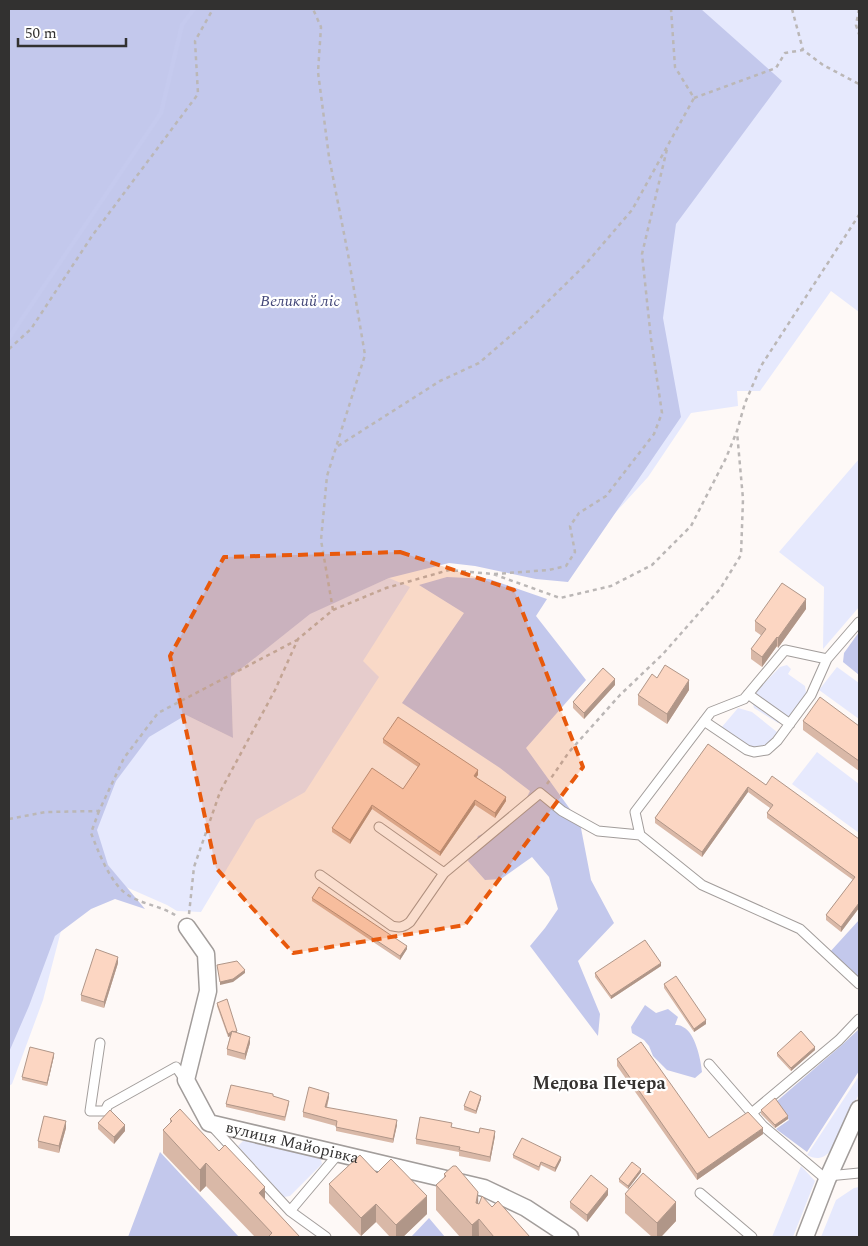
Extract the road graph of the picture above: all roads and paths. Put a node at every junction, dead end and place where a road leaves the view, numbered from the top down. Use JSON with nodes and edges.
{"nodes":[{"id":1,"x":213,"y":9,"type":"edge"},
{"id":2,"x":313,"y":9,"type":"edge"},
{"id":3,"x":671,"y":9,"type":"edge"},
{"id":4,"x":792,"y":9,"type":"edge"},
{"id":5,"x":859,"y":9,"type":"edge"},
{"id":6,"x":859,"y":34,"type":"edge"},
{"id":7,"x":803,"y":50,"type":"junction"},
{"id":8,"x":859,"y":84,"type":"edge"},
{"id":9,"x":694,"y":98,"type":"junction"},
{"id":10,"x":668,"y":145,"type":"junction"},
{"id":11,"x":859,"y":215,"type":"edge"},
{"id":12,"x":9,"y":350,"type":"edge"},
{"id":13,"x":737,"y":431,"type":"junction"},
{"id":14,"x":336,"y":446,"type":"junction"},
{"id":15,"x":493,"y":574,"type":"junction"},
{"id":16,"x":333,"y":610,"type":"junction"},
{"id":17,"x":859,"y":622,"type":"edge"},
{"id":18,"x":298,"y":639,"type":"junction"},
{"id":19,"x":827,"y":659,"type":"junction"},
{"id":20,"x":748,"y":694,"type":"junction"},
{"id":21,"x":704,"y":721,"type":"junction"},
{"id":22,"x":790,"y":724,"type":"junction"},
{"id":23,"x":540,"y":793,"type":"junction"},
{"id":24,"x":99,"y":811,"type":"junction"},
{"id":25,"x":9,"y":820,"type":"edge"},
{"id":26,"x":379,"y":827,"type":"dead end"},
{"id":27,"x":640,"y":835,"type":"junction"},
{"id":28,"x":444,"y":873,"type":"junction"},
{"id":29,"x":320,"y":875,"type":"dead end"},
{"id":30,"x":187,"y":928,"type":"junction"},
{"id":31,"x":859,"y":984,"type":"edge"},
{"id":32,"x":859,"y":1019,"type":"edge"},
{"id":33,"x":100,"y":1043,"type":"dead end"},
{"id":34,"x":709,"y":1064,"type":"dead end"},
{"id":35,"x":186,"y":1080,"type":"junction"},
{"id":36,"x":859,"y":1109,"type":"edge"},
{"id":37,"x":753,"y":1112,"type":"junction"},
{"id":38,"x":209,"y":1123,"type":"junction"},
{"id":39,"x":339,"y":1153,"type":"junction"},
{"id":40,"x":859,"y":1173,"type":"edge"},
{"id":41,"x":828,"y":1178,"type":"junction"},
{"id":42,"x":700,"y":1193,"type":"dead end"},
{"id":43,"x":290,"y":1211,"type":"junction"},
{"id":44,"x":326,"y":1237,"type":"edge"},
{"id":45,"x":570,"y":1237,"type":"edge"},
{"id":46,"x":752,"y":1237,"type":"edge"},
{"id":47,"x":805,"y":1237,"type":"edge"}],
"edges":[{"from":1,"to":12,"type":"path"},
{"from":2,"to":14,"type":"path"},
{"from":3,"to":9,"type":"path"},
{"from":4,"to":7,"type":"path"},
{"from":5,"to":6,"type":"path"},
{"from":7,"to":8,"type":"path"},
{"from":7,"to":9,"type":"path"},
{"from":9,"to":10,"type":"path"},
{"from":10,"to":14,"type":"path"},
{"from":10,"to":15,"type":"path"},
{"from":11,"to":13,"type":"path"},
{"from":13,"to":15,"type":"path"},
{"from":13,"to":23,"type":"path"},
{"from":14,"to":16,"type":"path"},
{"from":15,"to":16,"type":"path"},
{"from":16,"to":18,"type":"path"},
{"from":17,"to":19,"type":"lane"},
{"from":18,"to":24,"type":"path"},
{"from":18,"to":30,"type":"path"},
{"from":19,"to":20,"type":"lane"},
{"from":19,"to":22,"type":"lane"},
{"from":20,"to":21,"type":"lane"},
{"from":20,"to":22,"type":"lane"},
{"from":21,"to":22,"type":"lane"},
{"from":21,"to":27,"type":"lane"},
{"from":23,"to":27,"type":"lane"},
{"from":23,"to":28,"type":"lane"},
{"from":24,"to":25,"type":"path"},
{"from":24,"to":30,"type":"path"},
{"from":26,"to":28,"type":"lane"},
{"from":27,"to":31,"type":"lane"},
{"from":28,"to":29,"type":"lane"},
{"from":30,"to":35,"type":"street"},
{"from":32,"to":37,"type":"lane"},
{"from":33,"to":35,"type":"lane"},
{"from":34,"to":37,"type":"lane"},
{"from":35,"to":38,"type":"street","name":"вулиця Майорівка"},
{"from":36,"to":41,"type":"street"},
{"from":37,"to":41,"type":"lane"},
{"from":38,"to":39,"type":"street","name":"вулиця Майорівка"},
{"from":38,"to":43,"type":"lane"},
{"from":39,"to":43,"type":"lane"},
{"from":39,"to":45,"type":"street","name":"вулиця Майорівка"},
{"from":40,"to":41,"type":"lane"},
{"from":41,"to":47,"type":"street"},
{"from":42,"to":46,"type":"lane"},
{"from":43,"to":44,"type":"lane"}]}
